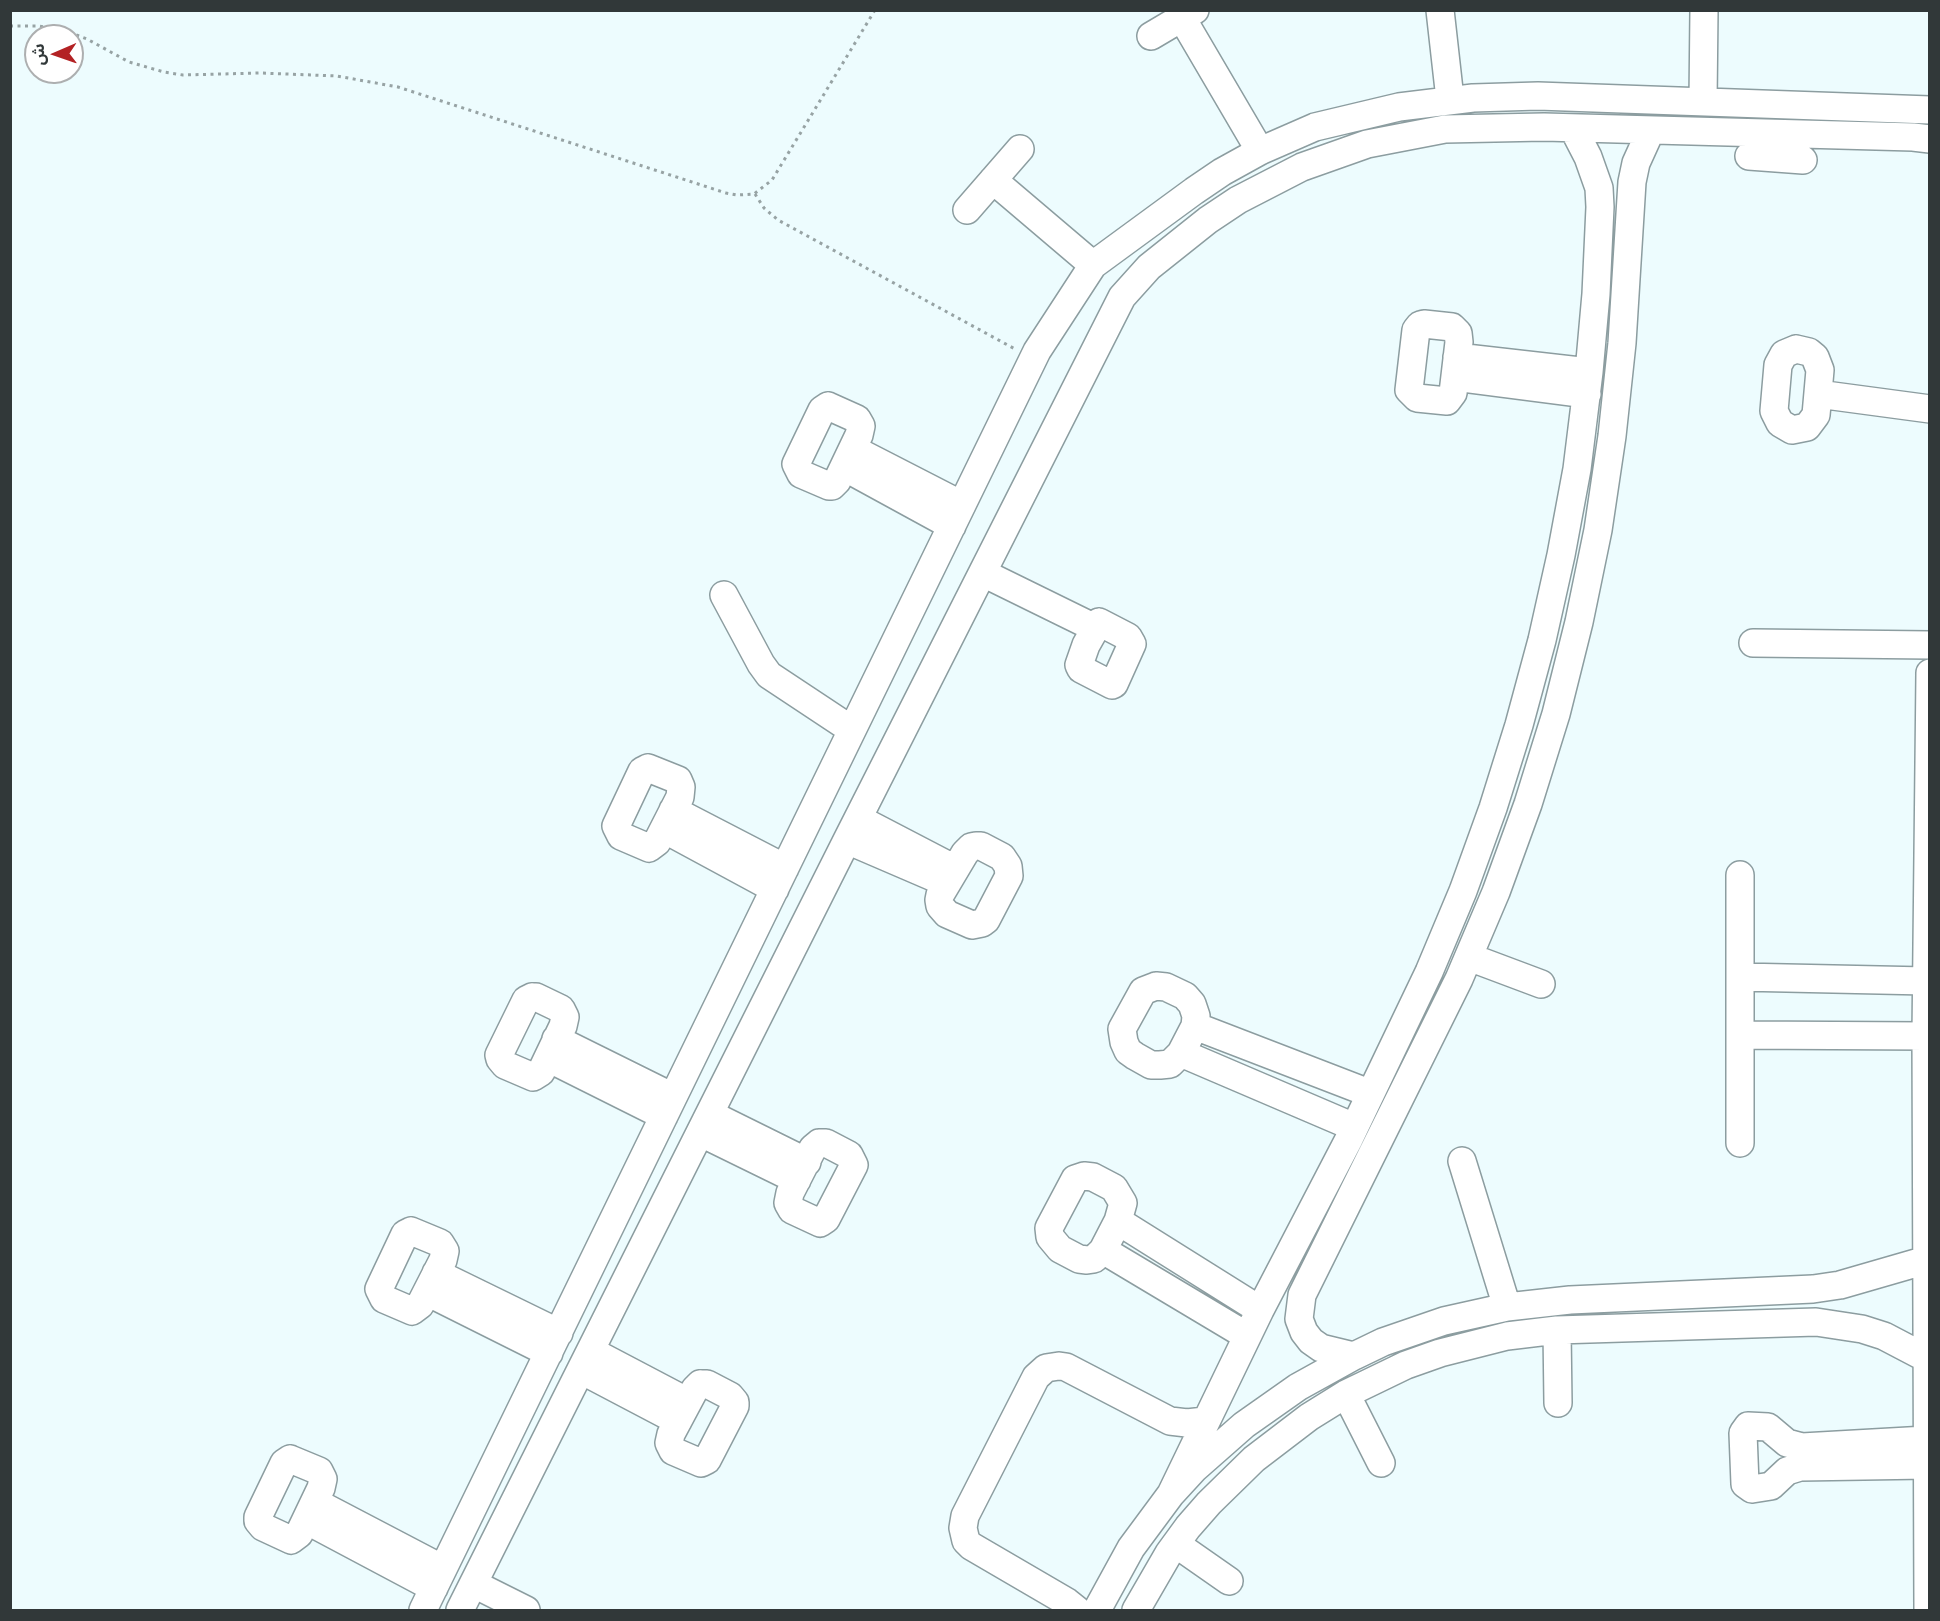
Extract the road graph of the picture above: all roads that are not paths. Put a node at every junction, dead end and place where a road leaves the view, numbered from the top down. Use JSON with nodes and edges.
{"nodes":[{"id":1,"x":1440,"y":10,"type":"edge"},
{"id":2,"x":1704,"y":10,"type":"edge"},
{"id":3,"x":1188,"y":14,"type":"edge"},
{"id":4,"x":1151,"y":36,"type":"dead end"},
{"id":5,"x":1450,"y":99,"type":"junction"},
{"id":6,"x":1703,"y":102,"type":"junction"},
{"id":7,"x":1929,"y":110,"type":"edge"},
{"id":8,"x":1356,"y":116,"type":"junction"},
{"id":9,"x":1573,"y":128,"type":"junction"},
{"id":10,"x":1651,"y":130,"type":"junction"},
{"id":11,"x":1929,"y":139,"type":"edge"},
{"id":12,"x":1367,"y":144,"type":"junction"},
{"id":13,"x":1020,"y":149,"type":"dead end"},
{"id":14,"x":1260,"y":151,"type":"junction"},
{"id":15,"x":1786,"y":151,"type":"junction"},
{"id":16,"x":1749,"y":156,"type":"dead end"},
{"id":17,"x":993,"y":180,"type":"junction"},
{"id":18,"x":967,"y":210,"type":"dead end"},
{"id":19,"x":1094,"y":265,"type":"junction"},
{"id":20,"x":1456,"y":367,"type":"dead end"},
{"id":21,"x":1588,"y":383,"type":"junction"},
{"id":22,"x":1818,"y":394,"type":"dead end"},
{"id":23,"x":1929,"y":408,"type":"edge"},
{"id":24,"x":848,"y":458,"type":"dead end"},
{"id":25,"x":957,"y":515,"type":"junction"},
{"id":26,"x":979,"y":581,"type":"junction"},
{"id":27,"x":724,"y":595,"type":"dead end"},
{"id":28,"x":1090,"y":636,"type":"dead end"},
{"id":29,"x":1753,"y":643,"type":"dead end"},
{"id":30,"x":1929,"y":645,"type":"edge"},
{"id":31,"x":1929,"y":673,"type":"edge"},
{"id":32,"x":852,"y":730,"type":"junction"},
{"id":33,"x":668,"y":819,"type":"dead end"},
{"id":34,"x":853,"y":829,"type":"junction"},
{"id":35,"x":1740,"y":875,"type":"dead end"},
{"id":36,"x":951,"y":876,"type":"dead end"},
{"id":37,"x":774,"y":890,"type":"junction"},
{"id":38,"x":798,"y":939,"type":"junction"},
{"id":39,"x":1468,"y":957,"type":"junction"},
{"id":40,"x":1740,"y":977,"type":"junction"},
{"id":41,"x":1926,"y":981,"type":"junction"},
{"id":42,"x":1541,"y":984,"type":"dead end"},
{"id":43,"x":1195,"y":1026,"type":"junction"},
{"id":44,"x":1740,"y":1035,"type":"junction"},
{"id":45,"x":1926,"y":1036,"type":"junction"},
{"id":46,"x":552,"y":1049,"type":"dead end"},
{"id":47,"x":1181,"y":1053,"type":"junction"},
{"id":48,"x":1390,"y":1054,"type":"junction"},
{"id":49,"x":1419,"y":1064,"type":"junction"},
{"id":50,"x":1369,"y":1093,"type":"junction"},
{"id":51,"x":669,"y":1106,"type":"junction"},
{"id":52,"x":705,"y":1124,"type":"junction"},
{"id":53,"x":1354,"y":1127,"type":"junction"},
{"id":54,"x":1740,"y":1143,"type":"dead end"},
{"id":55,"x":1462,"y":1161,"type":"dead end"},
{"id":56,"x":1928,"y":1167,"type":"edge"},
{"id":57,"x":802,"y":1171,"type":"dead end"},
{"id":58,"x":629,"y":1187,"type":"junction"},
{"id":59,"x":664,"y":1207,"type":"junction"},
{"id":60,"x":1118,"y":1221,"type":"junction"},
{"id":61,"x":1103,"y":1250,"type":"junction"},
{"id":62,"x":1928,"y":1259,"type":"edge"},
{"id":63,"x":431,"y":1282,"type":"dead end"},
{"id":64,"x":1840,"y":1285,"type":"junction"},
{"id":65,"x":1507,"y":1307,"type":"junction"},
{"id":66,"x":1260,"y":1310,"type":"junction"},
{"id":67,"x":1842,"y":1326,"type":"junction"},
{"id":68,"x":1557,"y":1330,"type":"junction"},
{"id":69,"x":1247,"y":1336,"type":"junction"},
{"id":70,"x":554,"y":1343,"type":"junction"},
{"id":71,"x":1354,"y":1356,"type":"junction"},
{"id":72,"x":1926,"y":1358,"type":"junction"},
{"id":73,"x":586,"y":1360,"type":"junction"},
{"id":74,"x":1347,"y":1394,"type":"junction"},
{"id":75,"x":1558,"y":1404,"type":"dead end"},
{"id":76,"x":683,"y":1412,"type":"dead end"},
{"id":77,"x":1205,"y":1421,"type":"junction"},
{"id":78,"x":1782,"y":1440,"type":"junction"},
{"id":79,"x":1381,"y":1463,"type":"dead end"},
{"id":80,"x":1927,"y":1471,"type":"edge"},
{"id":81,"x":1783,"y":1474,"type":"junction"},
{"id":82,"x":1171,"y":1494,"type":"junction"},
{"id":83,"x":310,"y":1511,"type":"dead end"},
{"id":84,"x":1176,"y":1544,"type":"junction"},
{"id":85,"x":1229,"y":1581,"type":"dead end"},
{"id":86,"x":433,"y":1589,"type":"edge"},
{"id":87,"x":469,"y":1602,"type":"edge"},
{"id":88,"x":526,"y":1611,"type":"edge"},
{"id":89,"x":1077,"y":1611,"type":"edge"},
{"id":90,"x":1097,"y":1611,"type":"edge"},
{"id":91,"x":1136,"y":1611,"type":"edge"},
{"id":92,"x":1928,"y":1611,"type":"edge"}],
"edges":[{"from":1,"to":5,"type":"street"},
{"from":2,"to":6,"type":"street"},
{"from":3,"to":4,"type":"street"},
{"from":3,"to":14,"type":"street"},
{"from":5,"to":6,"type":"street"},
{"from":5,"to":8,"type":"street"},
{"from":6,"to":7,"type":"street"},
{"from":8,"to":12,"type":"street"},
{"from":8,"to":14,"type":"street"},
{"from":9,"to":10,"type":"street"},
{"from":9,"to":12,"type":"street"},
{"from":9,"to":21,"type":"street"},
{"from":10,"to":15,"type":"street"},
{"from":10,"to":39,"type":"street"},
{"from":11,"to":15,"type":"street"},
{"from":12,"to":26,"type":"street"},
{"from":13,"to":17,"type":"street"},
{"from":14,"to":19,"type":"street"},
{"from":15,"to":16,"type":"street"},
{"from":17,"to":18,"type":"street"},
{"from":17,"to":19,"type":"street"},
{"from":19,"to":25,"type":"street"},
{"from":20,"to":21,"type":"street"},
{"from":21,"to":48,"type":"street"},
{"from":22,"to":23,"type":"street"},
{"from":24,"to":25,"type":"street"},
{"from":25,"to":32,"type":"street"},
{"from":26,"to":28,"type":"street"},
{"from":26,"to":34,"type":"street"},
{"from":27,"to":32,"type":"street"},
{"from":29,"to":30,"type":"street"},
{"from":31,"to":41,"type":"street"},
{"from":32,"to":37,"type":"street"},
{"from":33,"to":37,"type":"street"},
{"from":34,"to":36,"type":"street"},
{"from":34,"to":38,"type":"street"},
{"from":35,"to":40,"type":"street"},
{"from":37,"to":38,"type":"street"},
{"from":37,"to":51,"type":"street"},
{"from":38,"to":52,"type":"street"},
{"from":39,"to":42,"type":"street"},
{"from":39,"to":49,"type":"street"},
{"from":40,"to":41,"type":"street"},
{"from":40,"to":44,"type":"street"},
{"from":41,"to":45,"type":"street"},
{"from":43,"to":47,"type":"street"},
{"from":43,"to":47,"type":"street"},
{"from":43,"to":50,"type":"street"},
{"from":44,"to":45,"type":"street"},
{"from":44,"to":54,"type":"street"},
{"from":45,"to":56,"type":"street"},
{"from":46,"to":51,"type":"street"},
{"from":47,"to":53,"type":"street"},
{"from":48,"to":49,"type":"street"},
{"from":48,"to":50,"type":"street"},
{"from":49,"to":71,"type":"street"},
{"from":50,"to":53,"type":"street"},
{"from":51,"to":58,"type":"street"},
{"from":52,"to":57,"type":"street"},
{"from":52,"to":59,"type":"street"},
{"from":53,"to":66,"type":"street"},
{"from":55,"to":65,"type":"street"},
{"from":56,"to":62,"type":"street"},
{"from":58,"to":59,"type":"street"},
{"from":58,"to":70,"type":"street"},
{"from":59,"to":73,"type":"street"},
{"from":60,"to":61,"type":"street"},
{"from":60,"to":61,"type":"street"},
{"from":60,"to":66,"type":"street"},
{"from":61,"to":69,"type":"street"},
{"from":62,"to":64,"type":"street"},
{"from":62,"to":72,"type":"street"},
{"from":63,"to":70,"type":"street"},
{"from":64,"to":65,"type":"street"},
{"from":64,"to":67,"type":"street"},
{"from":65,"to":71,"type":"street"},
{"from":66,"to":69,"type":"street"},
{"from":67,"to":68,"type":"street"},
{"from":67,"to":72,"type":"street"},
{"from":68,"to":74,"type":"street"},
{"from":68,"to":75,"type":"street"},
{"from":69,"to":77,"type":"street"},
{"from":70,"to":86,"type":"street"},
{"from":71,"to":82,"type":"street"},
{"from":72,"to":80,"type":"street"},
{"from":73,"to":76,"type":"street"},
{"from":73,"to":87,"type":"street"},
{"from":74,"to":79,"type":"street"},
{"from":74,"to":84,"type":"street"},
{"from":77,"to":82,"type":"street"},
{"from":77,"to":89,"type":"street"},
{"from":78,"to":80,"type":"street"},
{"from":78,"to":81,"type":"street"},
{"from":78,"to":81,"type":"street"},
{"from":80,"to":81,"type":"street"},
{"from":80,"to":92,"type":"street"},
{"from":82,"to":90,"type":"street"},
{"from":83,"to":86,"type":"street"},
{"from":84,"to":85,"type":"street"},
{"from":84,"to":91,"type":"street"},
{"from":87,"to":88,"type":"street"}]}
